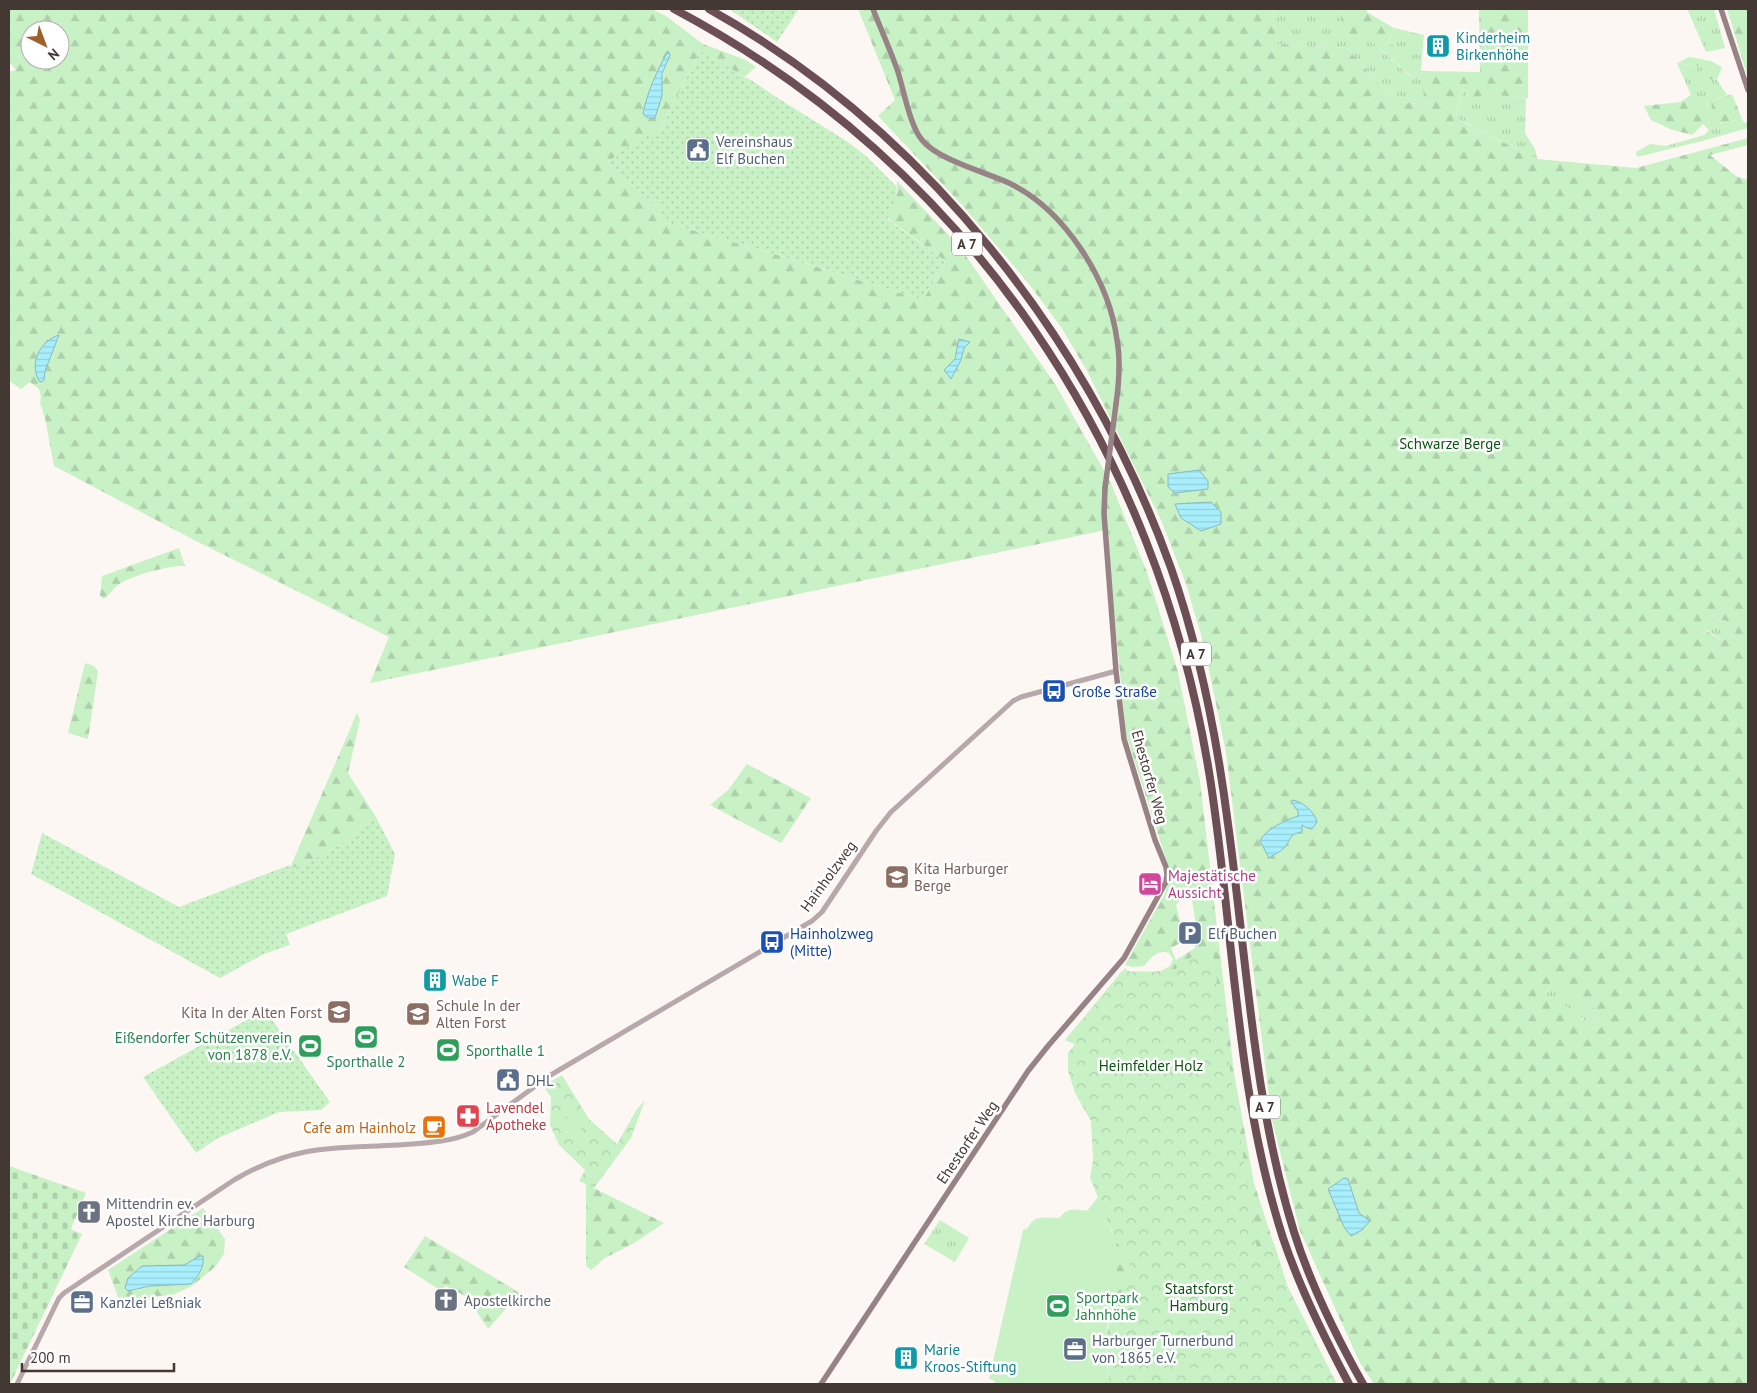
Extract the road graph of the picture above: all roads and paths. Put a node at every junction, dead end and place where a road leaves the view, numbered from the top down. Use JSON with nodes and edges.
{"nodes":[{"id":1,"x":674,"y":9,"type":"edge"},
{"id":2,"x":709,"y":9,"type":"edge"},
{"id":3,"x":873,"y":9,"type":"edge"},
{"id":4,"x":1721,"y":9,"type":"edge"},
{"id":5,"x":1748,"y":90,"type":"edge"},
{"id":6,"x":1116,"y":671,"type":"junction"},
{"id":7,"x":16,"y":1384,"type":"edge"},
{"id":8,"x":821,"y":1384,"type":"edge"},
{"id":9,"x":1350,"y":1384,"type":"edge"},
{"id":10,"x":1363,"y":1384,"type":"edge"}],
"edges":[{"from":1,"to":9,"type":"highway","number":"A 7"},
{"from":2,"to":10,"type":"highway","number":"A 7"},
{"from":3,"to":6,"type":"main road","name":"Ehestorfer Weg","bridge":true},
{"from":4,"to":5,"type":"main road"},
{"from":6,"to":7,"type":"street","name":"Hainholzweg"},
{"from":6,"to":8,"type":"main road","name":"Ehestorfer Weg"}]}
